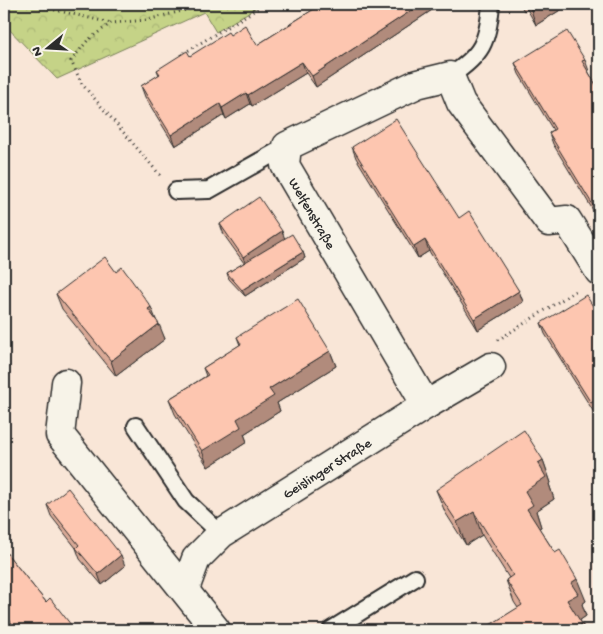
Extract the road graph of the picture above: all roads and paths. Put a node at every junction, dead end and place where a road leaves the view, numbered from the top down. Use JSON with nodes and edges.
{"nodes":[{"id":1,"x":30,"y":4,"type":"edge"},
{"id":2,"x":210,"y":4,"type":"edge"},
{"id":3,"x":250,"y":4,"type":"edge"},
{"id":4,"x":265,"y":4,"type":"edge"},
{"id":5,"x":491,"y":4,"type":"edge"},
{"id":6,"x":254,"y":10,"type":"junction"},
{"id":7,"x":111,"y":23,"type":"junction"},
{"id":8,"x":180,"y":56,"type":"edge"},
{"id":9,"x":450,"y":76,"type":"junction"},
{"id":10,"x":287,"y":146,"type":"junction"},
{"id":11,"x":176,"y":191,"type":"joint"},
{"id":12,"x":591,"y":279,"type":"edge"},
{"id":13,"x":491,"y":367,"type":"joint"},
{"id":14,"x":66,"y":383,"type":"dead end"},
{"id":15,"x":426,"y":405,"type":"junction"},
{"id":16,"x":136,"y":426,"type":"dead end"},
{"id":17,"x":221,"y":534,"type":"junction"},
{"id":18,"x":415,"y":578,"type":"dead end"},
{"id":19,"x":185,"y":589,"type":"junction"},
{"id":20,"x":216,"y":630,"type":"edge"},
{"id":21,"x":331,"y":630,"type":"edge"}],
"edges":[{"from":1,"to":7,"type":"path"},
{"from":2,"to":7,"type":"path"},
{"from":3,"to":6,"type":"path"},
{"from":4,"to":6,"type":"path"},
{"from":5,"to":9,"type":"lane"},
{"from":6,"to":8,"type":"path"},
{"from":7,"to":11,"type":"path"},
{"from":9,"to":10,"type":"street"},
{"from":9,"to":12,"type":"street"},
{"from":10,"to":11,"type":"lane"},
{"from":10,"to":15,"type":"street","name":"Welfenstraße"},
{"from":12,"to":13,"type":"path"},
{"from":13,"to":15,"type":"street","name":"Geislinger Straße"},
{"from":14,"to":19,"type":"street"},
{"from":15,"to":17,"type":"street","name":"Geislinger Straße"},
{"from":16,"to":17,"type":"lane"},
{"from":17,"to":19,"type":"street","name":"Geislinger Straße"},
{"from":18,"to":21,"type":"lane"},
{"from":19,"to":20,"type":"street"}]}
